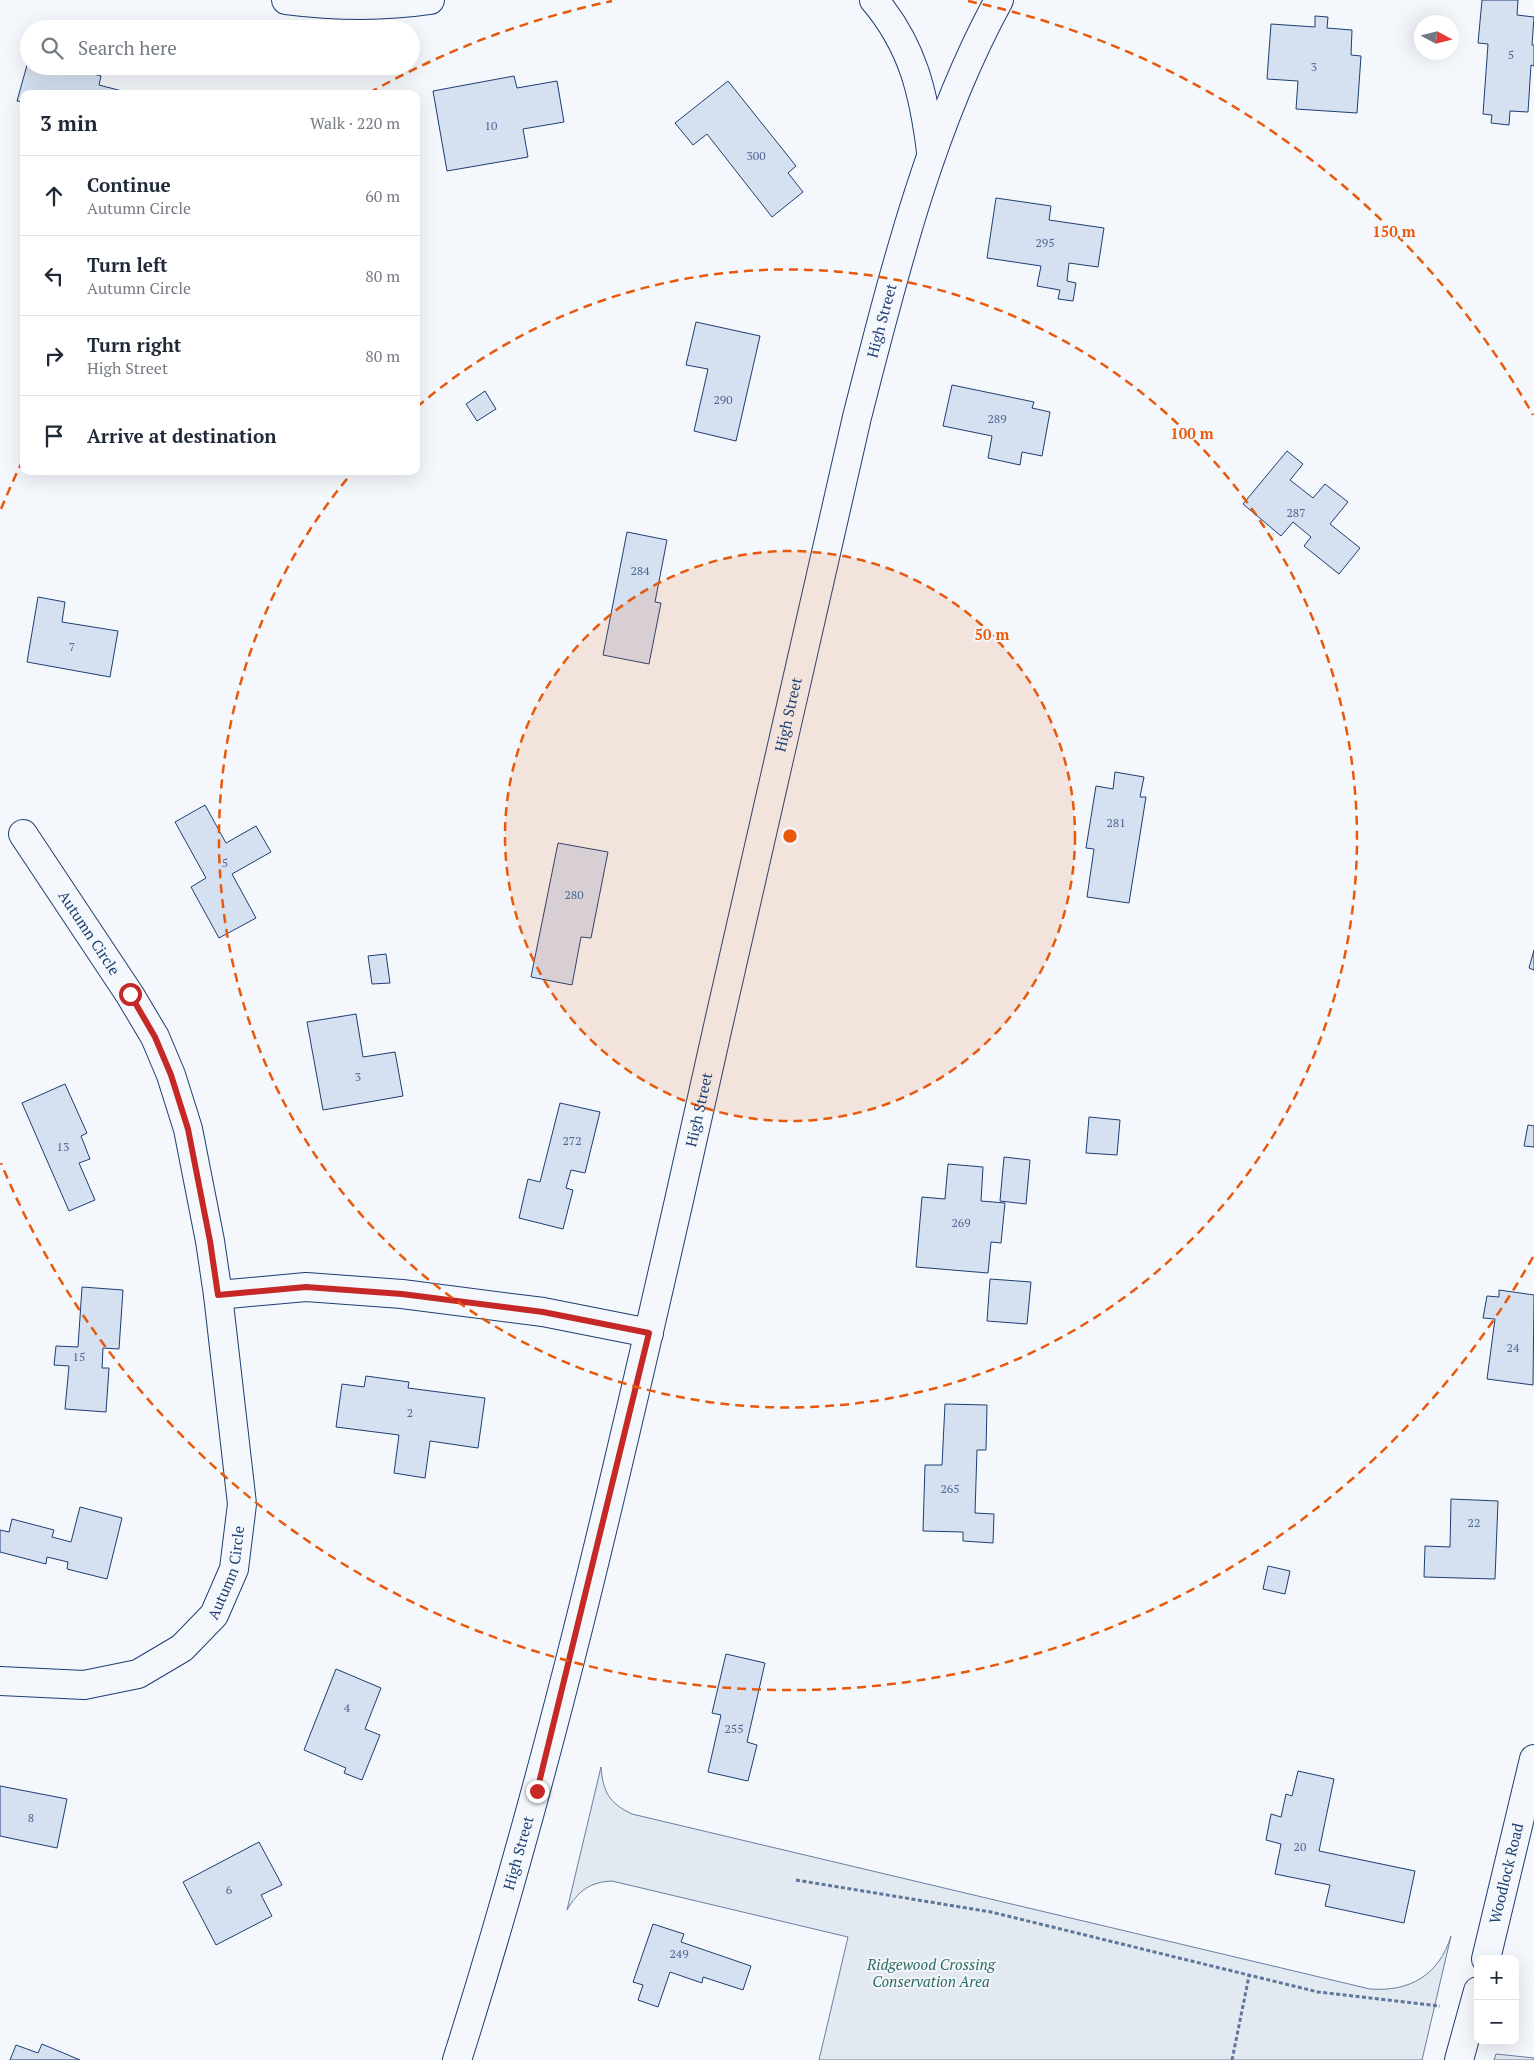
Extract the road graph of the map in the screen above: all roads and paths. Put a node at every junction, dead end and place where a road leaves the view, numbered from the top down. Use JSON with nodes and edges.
{"nodes":[{"id":1,"x":286,"y":0,"type":"edge"},
{"id":2,"x":430,"y":0,"type":"edge"},
{"id":3,"x":874,"y":0,"type":"edge"},
{"id":4,"x":999,"y":0,"type":"edge"},
{"id":5,"x":932,"y":156,"type":"junction"},
{"id":6,"x":23,"y":834,"type":"dead end"},
{"id":7,"x":218,"y":1295,"type":"junction"},
{"id":8,"x":649,"y":1333,"type":"junction"},
{"id":9,"x":0,"y":1681,"type":"edge"},
{"id":10,"x":1534,"y":1759,"type":"edge"},
{"id":11,"x":796,"y":1880,"type":"dead end"},
{"id":12,"x":1487,"y":1955,"type":"edge"},
{"id":13,"x":1249,"y":1976,"type":"junction"},
{"id":14,"x":1474,"y":2000,"type":"edge"},
{"id":15,"x":1474,"y":2004,"type":"edge"},
{"id":16,"x":457,"y":2060,"type":"edge"},
{"id":17,"x":1232,"y":2060,"type":"edge"},
{"id":18,"x":1459,"y":2060,"type":"edge"}],
"edges":[{"from":1,"to":2,"type":"main road"},
{"from":3,"to":5,"type":"main road","name":"High Street"},
{"from":4,"to":5,"type":"main road","name":"High Street"},
{"from":5,"to":8,"type":"main road","name":"High Street"},
{"from":6,"to":7,"type":"main road","name":"Autumn Circle"},
{"from":7,"to":8,"type":"main road"},
{"from":7,"to":9,"type":"main road","name":"Autumn Circle"},
{"from":8,"to":16,"type":"main road","name":"High Street"},
{"from":10,"to":12,"type":"main road","name":"Woodlock Road"},
{"from":11,"to":13,"type":"path"},
{"from":13,"to":14,"type":"path"},
{"from":13,"to":17,"type":"path"},
{"from":15,"to":18,"type":"main road"}]}
